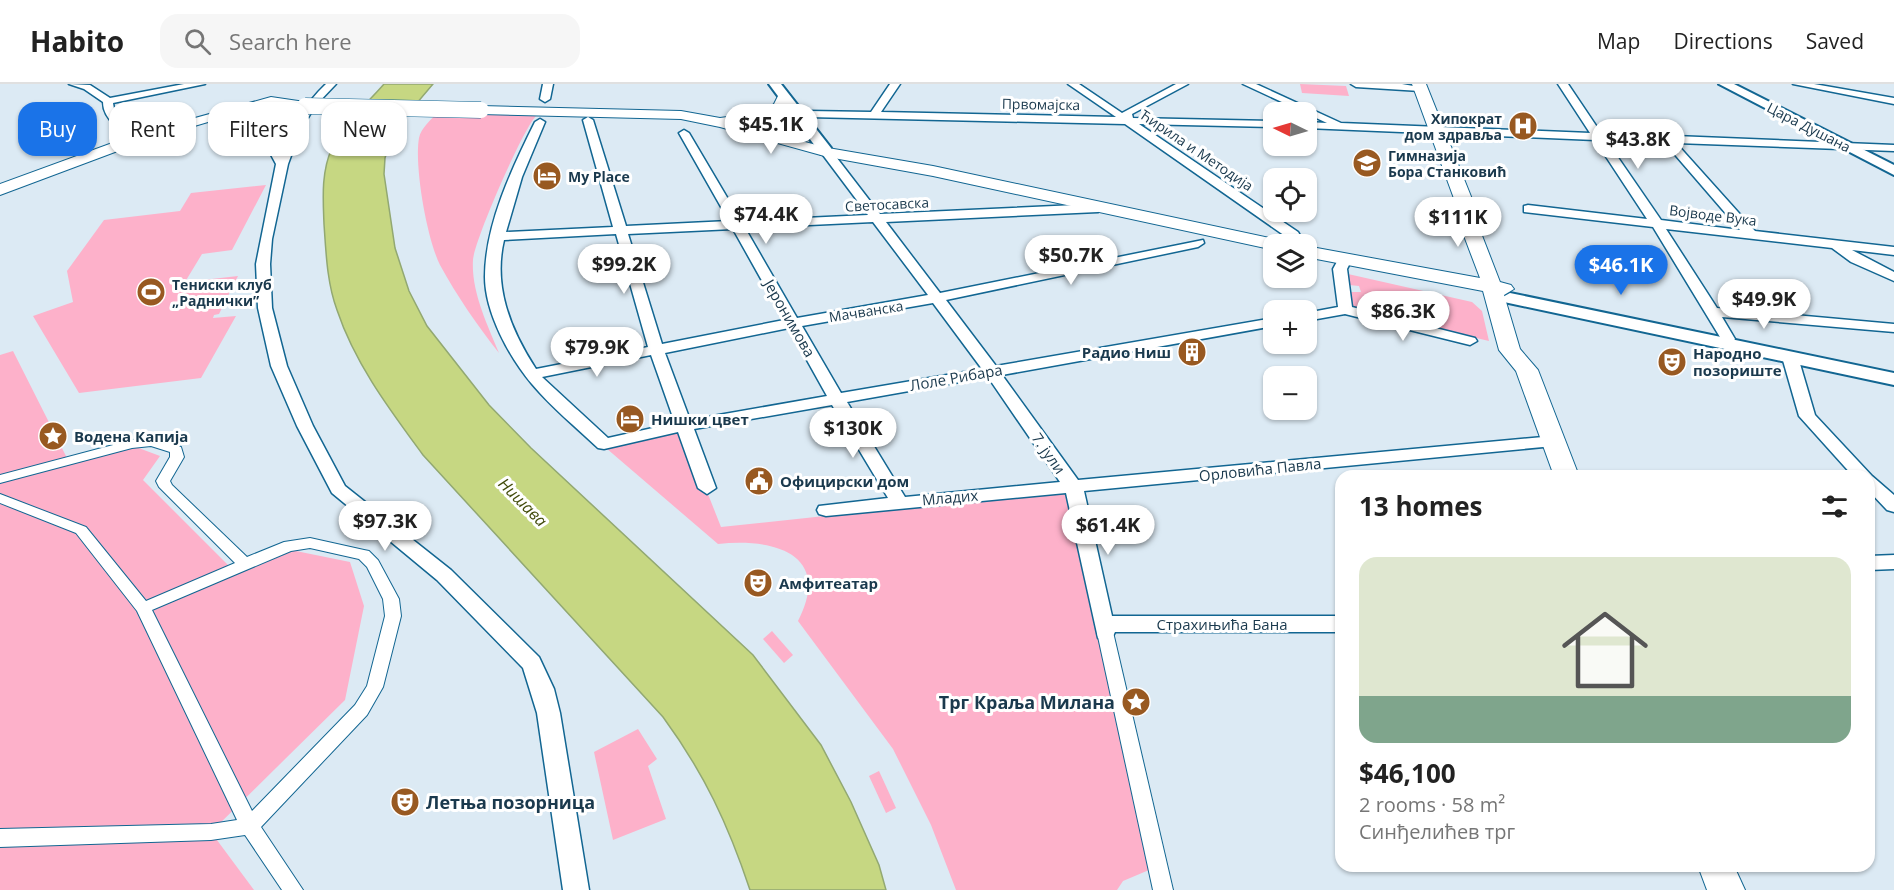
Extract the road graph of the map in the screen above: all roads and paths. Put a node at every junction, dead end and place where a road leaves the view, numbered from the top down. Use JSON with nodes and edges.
{"nodes":[{"id":1,"x":74,"y":84,"type":"edge"},
{"id":2,"x":200,"y":84,"type":"edge"},
{"id":3,"x":331,"y":84,"type":"edge"},
{"id":4,"x":548,"y":84,"type":"edge"},
{"id":5,"x":775,"y":84,"type":"edge"},
{"id":6,"x":895,"y":84,"type":"edge"},
{"id":7,"x":1073,"y":84,"type":"edge"},
{"id":8,"x":1183,"y":84,"type":"edge"},
{"id":9,"x":1248,"y":84,"type":"edge"},
{"id":10,"x":1356,"y":84,"type":"edge"},
{"id":11,"x":1563,"y":84,"type":"edge"},
{"id":12,"x":1725,"y":84,"type":"edge"},
{"id":13,"x":1798,"y":84,"type":"edge"},
{"id":14,"x":274,"y":86,"type":"edge"},
{"id":15,"x":1419,"y":86,"type":"edge"},
{"id":16,"x":786,"y":91,"type":"edge"},
{"id":17,"x":545,"y":99,"type":"dead end"},
{"id":18,"x":108,"y":101,"type":"junction"},
{"id":19,"x":1894,"y":101,"type":"edge"},
{"id":20,"x":256,"y":102,"type":"edge"},
{"id":21,"x":280,"y":102,"type":"edge"},
{"id":22,"x":309,"y":104,"type":"edge"},
{"id":23,"x":309,"y":106,"type":"edge"},
{"id":24,"x":109,"y":114,"type":"edge"},
{"id":25,"x":808,"y":114,"type":"junction"},
{"id":26,"x":874,"y":115,"type":"junction"},
{"id":27,"x":588,"y":120,"type":"dead end"},
{"id":28,"x":1128,"y":121,"type":"junction"},
{"id":29,"x":208,"y":122,"type":"edge"},
{"id":30,"x":540,"y":122,"type":"dead end"},
{"id":31,"x":720,"y":123,"type":"junction"},
{"id":32,"x":1263,"y":124,"type":"edge"},
{"id":33,"x":1317,"y":125,"type":"edge"},
{"id":34,"x":1343,"y":126,"type":"junction"},
{"id":35,"x":1436,"y":129,"type":"junction"},
{"id":36,"x":684,"y":133,"type":"dead end"},
{"id":37,"x":1597,"y":135,"type":"junction"},
{"id":38,"x":1666,"y":138,"type":"junction"},
{"id":39,"x":1846,"y":146,"type":"junction"},
{"id":40,"x":824,"y":147,"type":"junction"},
{"id":41,"x":1894,"y":148,"type":"edge"},
{"id":42,"x":109,"y":149,"type":"edge"},
{"id":43,"x":277,"y":156,"type":"edge"},
{"id":44,"x":285,"y":156,"type":"edge"},
{"id":45,"x":876,"y":162,"type":"junction"},
{"id":46,"x":282,"y":164,"type":"junction"},
{"id":47,"x":933,"y":171,"type":"junction"},
{"id":48,"x":1894,"y":171,"type":"edge"},
{"id":49,"x":847,"y":176,"type":"junction"},
{"id":50,"x":0,"y":190,"type":"edge"},
{"id":51,"x":0,"y":197,"type":"edge"},
{"id":52,"x":1098,"y":208,"type":"junction"},
{"id":53,"x":1528,"y":209,"type":"dead end"},
{"id":54,"x":878,"y":219,"type":"junction"},
{"id":55,"x":1655,"y":223,"type":"junction"},
{"id":56,"x":737,"y":226,"type":"junction"},
{"id":57,"x":623,"y":232,"type":"junction"},
{"id":58,"x":1292,"y":234,"type":"edge"},
{"id":59,"x":1751,"y":234,"type":"junction"},
{"id":60,"x":497,"y":236,"type":"junction"},
{"id":61,"x":1263,"y":242,"type":"edge"},
{"id":62,"x":1198,"y":243,"type":"dead end"},
{"id":63,"x":1835,"y":244,"type":"junction"},
{"id":64,"x":1894,"y":251,"type":"edge"},
{"id":65,"x":1317,"y":254,"type":"edge"},
{"id":66,"x":1317,"y":254,"type":"edge"},
{"id":67,"x":1344,"y":261,"type":"junction"},
{"id":68,"x":1894,"y":277,"type":"edge"},
{"id":69,"x":1501,"y":292,"type":"junction"},
{"id":70,"x":937,"y":298,"type":"junction"},
{"id":71,"x":1345,"y":310,"type":"junction"},
{"id":72,"x":1710,"y":312,"type":"junction"},
{"id":73,"x":1317,"y":315,"type":"edge"},
{"id":74,"x":793,"y":323,"type":"junction"},
{"id":75,"x":1263,"y":324,"type":"edge"},
{"id":76,"x":1894,"y":328,"type":"edge"},
{"id":77,"x":1728,"y":339,"type":"junction"},
{"id":78,"x":1470,"y":341,"type":"dead end"},
{"id":79,"x":656,"y":349,"type":"junction"},
{"id":80,"x":1790,"y":357,"type":"junction"},
{"id":81,"x":991,"y":370,"type":"junction"},
{"id":82,"x":532,"y":375,"type":"junction"},
{"id":83,"x":1894,"y":379,"type":"edge"},
{"id":84,"x":836,"y":398,"type":"junction"},
{"id":85,"x":683,"y":426,"type":"junction"},
{"id":86,"x":1554,"y":441,"type":"junction"},
{"id":87,"x":1565,"y":470,"type":"edge"},
{"id":88,"x":1857,"y":470,"type":"edge"},
{"id":89,"x":0,"y":479,"type":"edge"},
{"id":90,"x":1074,"y":487,"type":"junction"},
{"id":91,"x":1875,"y":487,"type":"edge"},
{"id":92,"x":707,"y":488,"type":"dead end"},
{"id":93,"x":0,"y":498,"type":"edge"},
{"id":94,"x":899,"y":502,"type":"junction"},
{"id":95,"x":1894,"y":506,"type":"edge"},
{"id":96,"x":826,"y":510,"type":"dead end"},
{"id":97,"x":1894,"y":562,"type":"edge"},
{"id":98,"x":1875,"y":563,"type":"edge"},
{"id":99,"x":245,"y":564,"type":"junction"},
{"id":100,"x":143,"y":608,"type":"junction"},
{"id":101,"x":1335,"y":624,"type":"edge"},
{"id":102,"x":1105,"y":628,"type":"junction"},
{"id":103,"x":250,"y":826,"type":"junction"},
{"id":104,"x":0,"y":838,"type":"edge"},
{"id":105,"x":1718,"y":872,"type":"edge"},
{"id":106,"x":293,"y":890,"type":"edge"},
{"id":107,"x":576,"y":890,"type":"edge"},
{"id":108,"x":1163,"y":890,"type":"edge"},
{"id":109,"x":1726,"y":890,"type":"edge"}],
"edges":[{"from":1,"to":18,"type":"street"},
{"from":2,"to":18,"type":"street"},
{"from":3,"to":22,"type":"street"},
{"from":4,"to":17,"type":"street"},
{"from":5,"to":16,"type":"street","name":"7. јули"},
{"from":6,"to":26,"type":"street"},
{"from":7,"to":28,"type":"street","name":"Ћирила и Методија"},
{"from":8,"to":28,"type":"street"},
{"from":9,"to":34,"type":"street"},
{"from":10,"to":15,"type":"street"},
{"from":11,"to":37,"type":"street"},
{"from":12,"to":39,"type":"street","name":"Цара Душана"},
{"from":13,"to":19,"type":"street"},
{"from":14,"to":20,"type":"main road"},
{"from":14,"to":21,"type":"main road"},
{"from":15,"to":35,"type":"main road"},
{"from":16,"to":25,"type":"street","name":"7. јули"},
{"from":16,"to":31,"type":"main road"},
{"from":16,"to":40,"type":"street","name":"7. јули"},
{"from":18,"to":24,"type":"street"},
{"from":23,"to":31,"type":"main road","bridge":true},
{"from":25,"to":26,"type":"street","name":"Првомајска"},
{"from":25,"to":40,"type":"street","name":"7. јули"},
{"from":26,"to":28,"type":"street","name":"Првомајска"},
{"from":27,"to":57,"type":"street"},
{"from":28,"to":32,"type":"street","name":"Првомајска"},
{"from":28,"to":58,"type":"street","name":"Ћирила и Методија"},
{"from":29,"to":51,"type":"main road"},
{"from":30,"to":60,"type":"street"},
{"from":31,"to":40,"type":"main road"},
{"from":33,"to":34,"type":"street"},
{"from":34,"to":35,"type":"street"},
{"from":35,"to":37,"type":"street"},
{"from":35,"to":69,"type":"main road"},
{"from":36,"to":56,"type":"street","name":"Јеронимова"},
{"from":37,"to":38,"type":"street"},
{"from":37,"to":55,"type":"street"},
{"from":38,"to":39,"type":"street"},
{"from":38,"to":59,"type":"street"},
{"from":39,"to":41,"type":"street"},
{"from":39,"to":48,"type":"street","name":"Цара Душана"},
{"from":40,"to":45,"type":"main road"},
{"from":40,"to":47,"type":"main road"},
{"from":40,"to":49,"type":"street","name":"7. јули"},
{"from":42,"to":50,"type":"main road"},
{"from":43,"to":46,"type":"street"},
{"from":44,"to":46,"type":"street"},
{"from":45,"to":47,"type":"main road"},
{"from":45,"to":49,"type":"main road"},
{"from":46,"to":107,"type":"street"},
{"from":47,"to":52,"type":"main road"},
{"from":49,"to":54,"type":"street","name":"7. јули"},
{"from":52,"to":54,"type":"street","name":"Светосавска"},
{"from":52,"to":61,"type":"main road"},
{"from":53,"to":55,"type":"street","name":"Војводе Вука"},
{"from":54,"to":56,"type":"street","name":"Светосавска"},
{"from":54,"to":70,"type":"street","name":"7. јули"},
{"from":55,"to":59,"type":"street","name":"Војводе Вука"},
{"from":55,"to":72,"type":"street"},
{"from":56,"to":57,"type":"street","name":"Светосавска"},
{"from":56,"to":74,"type":"street","name":"Јеронимова"},
{"from":57,"to":60,"type":"street","name":"Светосавска"},
{"from":57,"to":79,"type":"street"},
{"from":59,"to":63,"type":"street","name":"Војводе Вука"},
{"from":60,"to":82,"type":"street"},
{"from":62,"to":70,"type":"street","name":"Мачванска"},
{"from":63,"to":64,"type":"street","name":"Војводе Вука"},
{"from":63,"to":68,"type":"street"},
{"from":65,"to":69,"type":"main road"},
{"from":66,"to":67,"type":"main road"},
{"from":67,"to":69,"type":"main road"},
{"from":67,"to":71,"type":"street"},
{"from":69,"to":77,"type":"street"},
{"from":69,"to":80,"type":"street"},
{"from":69,"to":86,"type":"main road"},
{"from":70,"to":74,"type":"street","name":"Мачванска"},
{"from":70,"to":81,"type":"street","name":"7. јули"},
{"from":71,"to":73,"type":"street"},
{"from":71,"to":78,"type":"street"},
{"from":72,"to":76,"type":"street"},
{"from":72,"to":77,"type":"street"},
{"from":74,"to":79,"type":"street","name":"Мачванска"},
{"from":74,"to":84,"type":"street","name":"Јеронимова"},
{"from":75,"to":81,"type":"street","name":"Лоле Рибара"},
{"from":77,"to":80,"type":"street"},
{"from":79,"to":82,"type":"street","name":"Мачванска"},
{"from":79,"to":85,"type":"street"},
{"from":80,"to":83,"type":"street"},
{"from":80,"to":88,"type":"street"},
{"from":81,"to":84,"type":"street","name":"Лоле Рибара"},
{"from":81,"to":90,"type":"street","name":"7. јули"},
{"from":82,"to":85,"type":"street","name":"Лоле Рибара"},
{"from":84,"to":85,"type":"street","name":"Лоле Рибара"},
{"from":84,"to":94,"type":"street","name":"Јеронимова"},
{"from":85,"to":92,"type":"street"},
{"from":86,"to":87,"type":"main road"},
{"from":86,"to":90,"type":"street","name":"Орловића Павла"},
{"from":89,"to":99,"type":"street"},
{"from":90,"to":94,"type":"street","name":"Младих"},
{"from":90,"to":102,"type":"street","name":"7. јули"},
{"from":91,"to":95,"type":"street"},
{"from":93,"to":100,"type":"street"},
{"from":94,"to":96,"type":"street","name":"Младих"},
{"from":97,"to":98,"type":"street"},
{"from":99,"to":100,"type":"street"},
{"from":99,"to":103,"type":"street"},
{"from":100,"to":103,"type":"street"},
{"from":101,"to":102,"type":"street","name":"Страхињића Бана"},
{"from":102,"to":108,"type":"street","name":"7. јули"},
{"from":103,"to":104,"type":"street"},
{"from":103,"to":106,"type":"street"},
{"from":105,"to":109,"type":"main road"}]}
